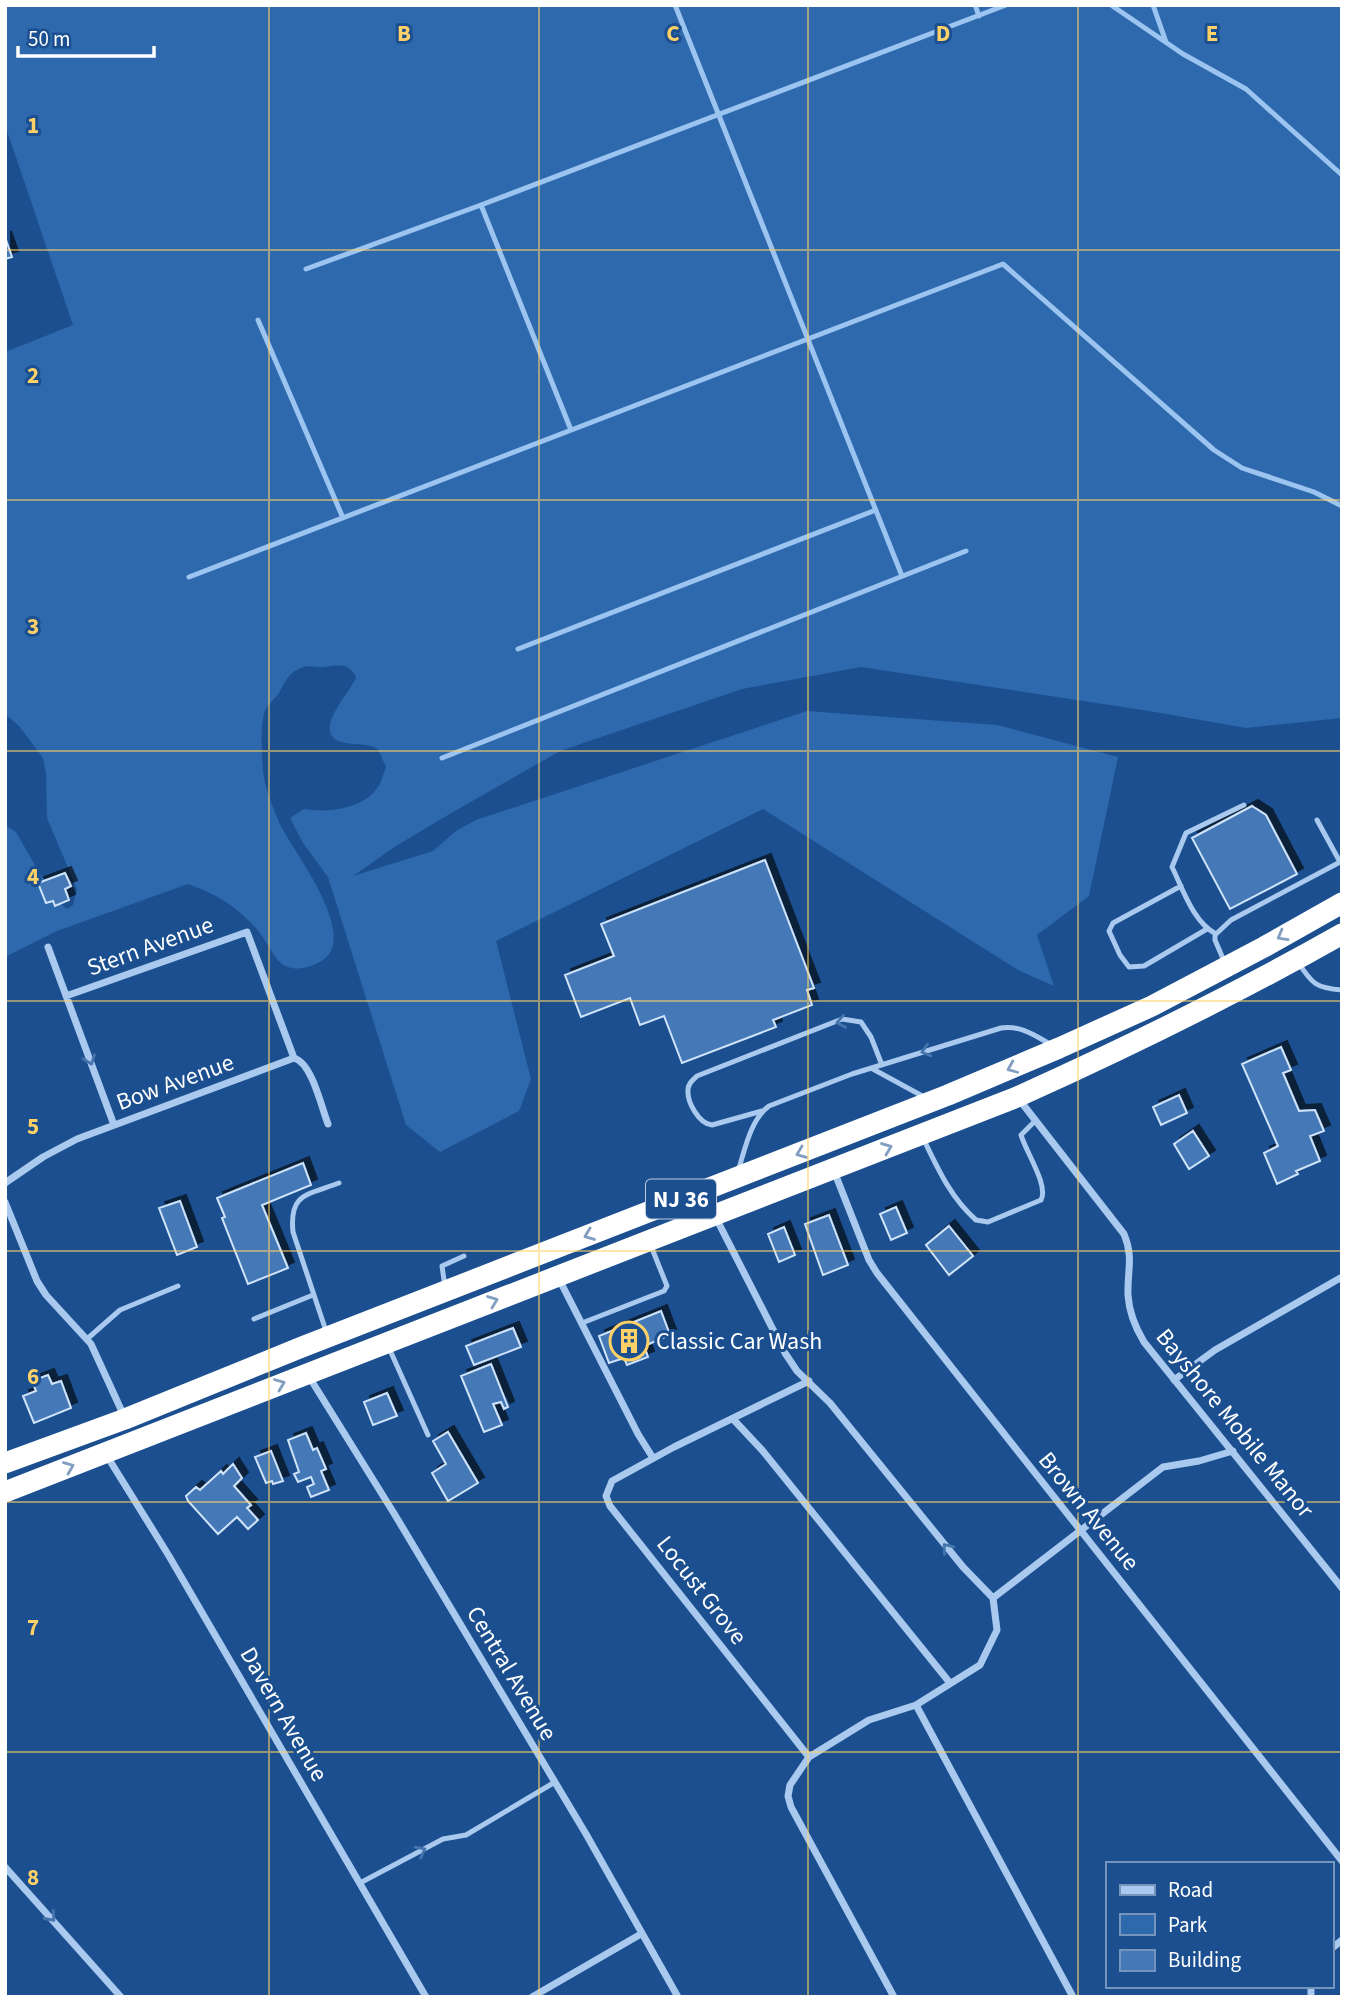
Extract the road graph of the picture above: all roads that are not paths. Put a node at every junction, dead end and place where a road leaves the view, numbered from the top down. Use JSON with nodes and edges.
{"nodes":[{"id":1,"x":1244,"y":804,"type":"dead end"},
{"id":2,"x":1317,"y":820,"type":"dead end"},
{"id":3,"x":1341,"y":861,"type":"edge"},
{"id":4,"x":1181,"y":886,"type":"junction"},
{"id":5,"x":1342,"y":903,"type":"edge"},
{"id":6,"x":1206,"y":929,"type":"junction"},
{"id":7,"x":1216,"y":934,"type":"junction"},
{"id":8,"x":1342,"y":934,"type":"edge"},
{"id":9,"x":48,"y":947,"type":"dead end"},
{"id":10,"x":1297,"y":959,"type":"junction"},
{"id":11,"x":1226,"y":967,"type":"junction"},
{"id":12,"x":1342,"y":990,"type":"edge"},
{"id":13,"x":66,"y":996,"type":"junction"},
{"id":14,"x":1059,"y":1048,"type":"junction"},
{"id":15,"x":294,"y":1058,"type":"junction"},
{"id":16,"x":882,"y":1065,"type":"junction"},
{"id":17,"x":871,"y":1068,"type":"junction"},
{"id":18,"x":1017,"y":1097,"type":"junction"},
{"id":19,"x":932,"y":1101,"type":"junction"},
{"id":20,"x":762,"y":1111,"type":"junction"},
{"id":21,"x":1035,"y":1121,"type":"junction"},
{"id":22,"x":328,"y":1124,"type":"dead end"},
{"id":23,"x":114,"y":1125,"type":"junction"},
{"id":24,"x":922,"y":1134,"type":"junction"},
{"id":25,"x":834,"y":1168,"type":"junction"},
{"id":26,"x":736,"y":1178,"type":"junction"},
{"id":27,"x":5,"y":1183,"type":"edge"},
{"id":28,"x":339,"y":1183,"type":"dead end"},
{"id":29,"x":5,"y":1202,"type":"edge"},
{"id":30,"x":714,"y":1215,"type":"junction"},
{"id":31,"x":649,"y":1240,"type":"junction"},
{"id":32,"x":464,"y":1256,"type":"dead end"},
{"id":33,"x":557,"y":1276,"type":"junction"},
{"id":34,"x":1342,"y":1277,"type":"edge"},
{"id":35,"x":177,"y":1286,"type":"dead end"},
{"id":36,"x":446,"y":1290,"type":"junction"},
{"id":37,"x":313,"y":1295,"type":"junction"},
{"id":38,"x":254,"y":1319,"type":"dead end"},
{"id":39,"x":582,"y":1323,"type":"junction"},
{"id":40,"x":328,"y":1336,"type":"junction"},
{"id":41,"x":87,"y":1339,"type":"junction"},
{"id":42,"x":387,"y":1342,"type":"junction"},
{"id":43,"x":307,"y":1373,"type":"junction"},
{"id":44,"x":1174,"y":1380,"type":"junction"},
{"id":45,"x":809,"y":1381,"type":"junction"},
{"id":46,"x":125,"y":1419,"type":"junction"},
{"id":47,"x":733,"y":1419,"type":"junction"},
{"id":48,"x":428,"y":1435,"type":"dead end"},
{"id":49,"x":1233,"y":1451,"type":"junction"},
{"id":50,"x":105,"y":1452,"type":"junction"},
{"id":51,"x":653,"y":1458,"type":"junction"},
{"id":52,"x":5,"y":1463,"type":"edge"},
{"id":53,"x":5,"y":1492,"type":"edge"},
{"id":54,"x":1080,"y":1530,"type":"junction"},
{"id":55,"x":1342,"y":1588,"type":"edge"},
{"id":56,"x":993,"y":1598,"type":"junction"},
{"id":57,"x":950,"y":1683,"type":"junction"},
{"id":58,"x":916,"y":1704,"type":"junction"},
{"id":59,"x":809,"y":1756,"type":"junction"},
{"id":60,"x":555,"y":1782,"type":"junction"},
{"id":61,"x":1342,"y":1861,"type":"edge"},
{"id":62,"x":5,"y":1867,"type":"edge"},
{"id":63,"x":360,"y":1883,"type":"junction"},
{"id":64,"x":641,"y":1934,"type":"junction"},
{"id":65,"x":121,"y":1997,"type":"edge"},
{"id":66,"x":426,"y":1997,"type":"edge"},
{"id":67,"x":532,"y":1997,"type":"edge"},
{"id":68,"x":678,"y":1997,"type":"edge"},
{"id":69,"x":894,"y":1997,"type":"edge"},
{"id":70,"x":1073,"y":1997,"type":"edge"}],
"edges":[{"from":1,"to":4,"type":"lane"},
{"from":2,"to":3,"type":"lane"},
{"from":3,"to":7,"type":"lane"},
{"from":4,"to":6,"type":"lane"},
{"from":4,"to":6,"type":"lane"},
{"from":5,"to":11,"type":"highway","number":"NJ 36","one_way":true},
{"from":6,"to":7,"type":"lane"},
{"from":7,"to":11,"type":"lane"},
{"from":8,"to":10,"type":"highway","number":"NJ 36"},
{"from":9,"to":13,"type":"street"},
{"from":10,"to":12,"type":"lane"},
{"from":10,"to":18,"type":"highway","number":"NJ 36"},
{"from":11,"to":14,"type":"highway","number":"NJ 36"},
{"from":13,"to":15,"type":"street","name":"Stern Avenue"},
{"from":13,"to":23,"type":"street","one_way":true},
{"from":14,"to":16,"type":"lane","one_way":true},
{"from":14,"to":19,"type":"highway","number":"NJ 36","one_way":true},
{"from":15,"to":22,"type":"street"},
{"from":15,"to":23,"type":"street","name":"Bow Avenue"},
{"from":16,"to":17,"type":"lane"},
{"from":16,"to":20,"type":"lane","one_way":true},
{"from":17,"to":19,"type":"lane"},
{"from":17,"to":20,"type":"lane"},
{"from":18,"to":21,"type":"street","name":"Bayshore Mobile Manor"},
{"from":18,"to":24,"type":"highway","number":"NJ 36"},
{"from":19,"to":26,"type":"highway","number":"NJ 36","one_way":true},
{"from":20,"to":26,"type":"lane"},
{"from":21,"to":24,"type":"lane"},
{"from":21,"to":44,"type":"street","name":"Bayshore Mobile Manor"},
{"from":23,"to":27,"type":"street","name":"Bow Avenue"},
{"from":25,"to":24,"type":"highway","number":"NJ 36","one_way":true},
{"from":25,"to":30,"type":"highway","number":"NJ 36"},
{"from":25,"to":54,"type":"street","name":"Brown Avenue"},
{"from":26,"to":36,"type":"highway","number":"NJ 36","one_way":true},
{"from":28,"to":37,"type":"lane"},
{"from":29,"to":41,"type":"street"},
{"from":30,"to":31,"type":"highway","number":"NJ 36"},
{"from":30,"to":45,"type":"street"},
{"from":31,"to":33,"type":"highway","number":"NJ 36"},
{"from":31,"to":39,"type":"lane"},
{"from":32,"to":36,"type":"lane"},
{"from":33,"to":39,"type":"street"},
{"from":42,"to":33,"type":"highway","number":"NJ 36","one_way":true},
{"from":34,"to":44,"type":"street"},
{"from":35,"to":41,"type":"lane"},
{"from":36,"to":40,"type":"highway","number":"NJ 36"},
{"from":37,"to":38,"type":"lane"},
{"from":37,"to":40,"type":"lane"},
{"from":39,"to":51,"type":"street"},
{"from":40,"to":46,"type":"highway","number":"NJ 36"},
{"from":41,"to":46,"type":"street"},
{"from":42,"to":43,"type":"highway","number":"NJ 36"},
{"from":42,"to":48,"type":"lane"},
{"from":50,"to":43,"type":"highway","number":"NJ 36","one_way":true},
{"from":43,"to":60,"type":"street","name":"Central Avenue"},
{"from":44,"to":49,"type":"street","name":"Bayshore Mobile Manor"},
{"from":45,"to":47,"type":"street","name":"Locust Grove"},
{"from":56,"to":45,"type":"street","one_way":true},
{"from":46,"to":52,"type":"highway","number":"NJ 36"},
{"from":47,"to":51,"type":"street","name":"Locust Grove"},
{"from":47,"to":57,"type":"street"},
{"from":49,"to":54,"type":"street"},
{"from":49,"to":55,"type":"street","name":"Bayshore Mobile Manor"},
{"from":53,"to":50,"type":"highway","number":"NJ 36","one_way":true},
{"from":50,"to":63,"type":"street","name":"Davern Avenue"},
{"from":51,"to":59,"type":"street","name":"Locust Grove"},
{"from":54,"to":56,"type":"street"},
{"from":54,"to":61,"type":"street","name":"Brown Avenue"},
{"from":56,"to":57,"type":"street"},
{"from":57,"to":58,"type":"street"},
{"from":58,"to":59,"type":"street"},
{"from":58,"to":70,"type":"street"},
{"from":59,"to":69,"type":"street"},
{"from":63,"to":60,"type":"lane","one_way":true},
{"from":60,"to":64,"type":"street","name":"Central Avenue"},
{"from":62,"to":65,"type":"street","one_way":true},
{"from":63,"to":66,"type":"street","name":"Davern Avenue"},
{"from":64,"to":67,"type":"street"},
{"from":64,"to":68,"type":"street","name":"Central Avenue"}]}
